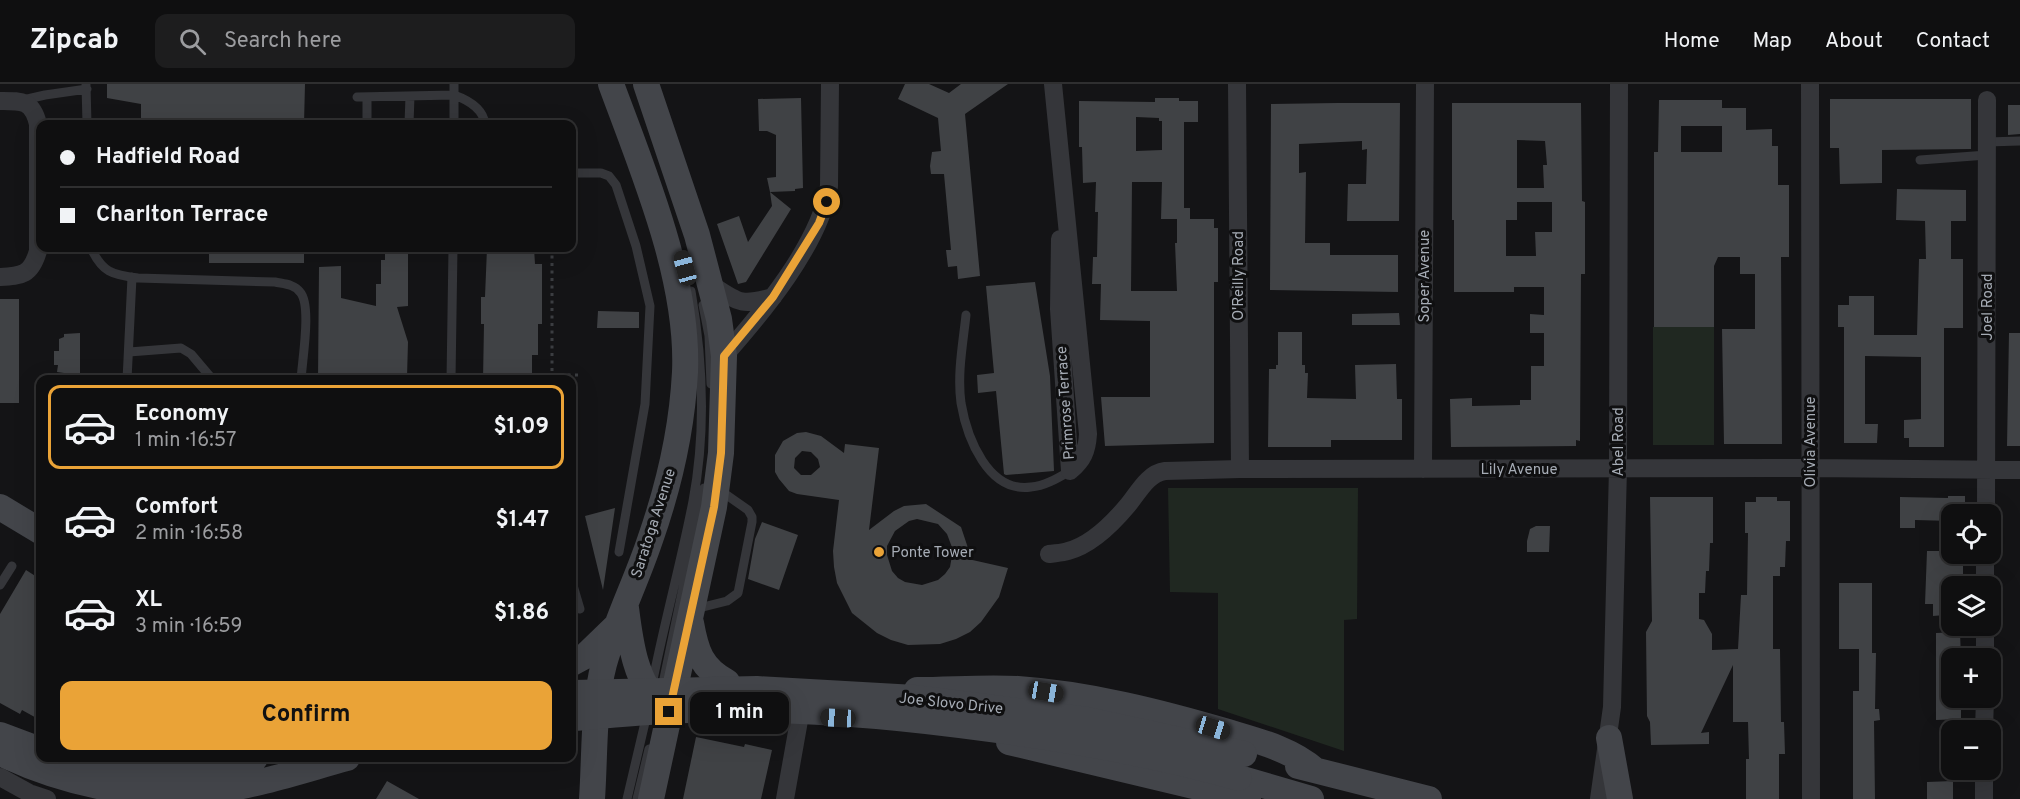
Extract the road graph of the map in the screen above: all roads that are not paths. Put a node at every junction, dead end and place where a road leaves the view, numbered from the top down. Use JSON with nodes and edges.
{"nodes":[{"id":1,"x":454,"y":84,"type":"edge"},
{"id":2,"x":611,"y":84,"type":"edge"},
{"id":3,"x":646,"y":84,"type":"edge"},
{"id":4,"x":830,"y":84,"type":"edge"},
{"id":5,"x":1053,"y":84,"type":"edge"},
{"id":6,"x":1237,"y":84,"type":"edge"},
{"id":7,"x":1425,"y":84,"type":"edge"},
{"id":8,"x":1619,"y":84,"type":"edge"},
{"id":9,"x":1810,"y":84,"type":"edge"},
{"id":10,"x":87,"y":86,"type":"edge"},
{"id":11,"x":454,"y":95,"type":"junction"},
{"id":12,"x":410,"y":96,"type":"junction"},
{"id":13,"x":357,"y":97,"type":"dead end"},
{"id":14,"x":367,"y":97,"type":"junction"},
{"id":15,"x":1988,"y":100,"type":"dead end"},
{"id":16,"x":0,"y":101,"type":"edge"},
{"id":17,"x":21,"y":101,"type":"junction"},
{"id":18,"x":37,"y":120,"type":"edge"},
{"id":19,"x":87,"y":120,"type":"edge"},
{"id":20,"x":367,"y":120,"type":"edge"},
{"id":21,"x":409,"y":120,"type":"edge"},
{"id":22,"x":454,"y":120,"type":"edge"},
{"id":23,"x":484,"y":120,"type":"edge"},
{"id":24,"x":2020,"y":141,"type":"edge"},
{"id":25,"x":1987,"y":149,"type":"junction"},
{"id":26,"x":648,"y":154,"type":"dead end"},
{"id":27,"x":1920,"y":160,"type":"dead end"},
{"id":28,"x":576,"y":173,"type":"edge"},
{"id":29,"x":667,"y":210,"type":"dead end"},
{"id":30,"x":38,"y":252,"type":"edge"},
{"id":31,"x":93,"y":252,"type":"edge"},
{"id":32,"x":453,"y":252,"type":"edge"},
{"id":33,"x":0,"y":277,"type":"edge"},
{"id":34,"x":132,"y":277,"type":"junction"},
{"id":35,"x":700,"y":284,"type":"junction"},
{"id":36,"x":773,"y":297,"type":"junction"},
{"id":37,"x":966,"y":315,"type":"dead end"},
{"id":38,"x":129,"y":352,"type":"junction"},
{"id":39,"x":724,"y":356,"type":"junction"},
{"id":40,"x":127,"y":375,"type":"edge"},
{"id":41,"x":209,"y":375,"type":"edge"},
{"id":42,"x":301,"y":375,"type":"edge"},
{"id":43,"x":451,"y":375,"type":"edge"},
{"id":44,"x":1618,"y":468,"type":"junction"},
{"id":45,"x":1810,"y":468,"type":"junction"},
{"id":46,"x":1239,"y":469,"type":"junction"},
{"id":47,"x":1423,"y":469,"type":"junction"},
{"id":48,"x":1986,"y":470,"type":"junction"},
{"id":49,"x":2020,"y":470,"type":"edge"},
{"id":50,"x":1070,"y":471,"type":"joint"},
{"id":51,"x":716,"y":487,"type":"junction"},
{"id":52,"x":1986,"y":504,"type":"edge"},
{"id":53,"x":0,"y":507,"type":"edge"},
{"id":54,"x":36,"y":527,"type":"edge"},
{"id":55,"x":619,"y":552,"type":"dead end"},
{"id":56,"x":1049,"y":554,"type":"dead end"},
{"id":57,"x":12,"y":566,"type":"dead end"},
{"id":58,"x":0,"y":585,"type":"edge"},
{"id":59,"x":576,"y":596,"type":"edge"},
{"id":60,"x":580,"y":609,"type":"dead end"},
{"id":61,"x":622,"y":613,"type":"junction"},
{"id":62,"x":691,"y":615,"type":"junction"},
{"id":63,"x":576,"y":661,"type":"edge"},
{"id":64,"x":576,"y":681,"type":"edge"},
{"id":65,"x":600,"y":681,"type":"junction"},
{"id":66,"x":728,"y":682,"type":"junction"},
{"id":67,"x":659,"y":691,"type":"junction"},
{"id":68,"x":576,"y":693,"type":"edge"},
{"id":69,"x":800,"y":715,"type":"junction"},
{"id":70,"x":576,"y":718,"type":"edge"},
{"id":71,"x":0,"y":735,"type":"edge"},
{"id":72,"x":1609,"y":738,"type":"junction"},
{"id":73,"x":36,"y":748,"type":"edge"},
{"id":74,"x":0,"y":753,"type":"edge"},
{"id":75,"x":80,"y":762,"type":"edge"},
{"id":76,"x":245,"y":762,"type":"edge"},
{"id":77,"x":332,"y":762,"type":"edge"},
{"id":78,"x":1315,"y":770,"type":"junction"},
{"id":79,"x":0,"y":777,"type":"edge"},
{"id":80,"x":1984,"y":780,"type":"edge"},
{"id":81,"x":1241,"y":785,"type":"edge"},
{"id":82,"x":47,"y":799,"type":"edge"},
{"id":83,"x":592,"y":799,"type":"edge"},
{"id":84,"x":627,"y":799,"type":"edge"},
{"id":85,"x":637,"y":799,"type":"edge"},
{"id":86,"x":651,"y":799,"type":"edge"},
{"id":87,"x":785,"y":799,"type":"edge"},
{"id":88,"x":1311,"y":799,"type":"edge"},
{"id":89,"x":1428,"y":799,"type":"edge"},
{"id":90,"x":1599,"y":799,"type":"edge"},
{"id":91,"x":1620,"y":799,"type":"edge"},
{"id":92,"x":1811,"y":799,"type":"edge"},
{"id":93,"x":1984,"y":799,"type":"edge"}],
"edges":[{"from":1,"to":11,"type":"lane"},
{"from":2,"to":61,"type":"main road","name":"Saratoga Avenue"},
{"from":3,"to":35,"type":"main road"},
{"from":4,"to":36,"type":"street"},
{"from":5,"to":50,"type":"street","name":"Primrose Terrace"},
{"from":6,"to":46,"type":"street","name":"O'Reilly Road"},
{"from":7,"to":47,"type":"street","name":"Soper Avenue"},
{"from":8,"to":44,"type":"street","name":"Abel Road"},
{"from":9,"to":45,"type":"street","name":"Olivia Avenue"},
{"from":10,"to":17,"type":"lane"},
{"from":10,"to":19,"type":"lane"},
{"from":11,"to":12,"type":"lane"},
{"from":11,"to":22,"type":"lane"},
{"from":11,"to":23,"type":"lane"},
{"from":12,"to":14,"type":"lane"},
{"from":12,"to":21,"type":"lane"},
{"from":13,"to":14,"type":"lane"},
{"from":14,"to":20,"type":"lane"},
{"from":15,"to":25,"type":"street","name":"Joel Road"},
{"from":16,"to":17,"type":"street"},
{"from":17,"to":18,"type":"street"},
{"from":24,"to":25,"type":"lane"},
{"from":25,"to":27,"type":"lane"},
{"from":25,"to":48,"type":"street","name":"Joel Road"},
{"from":26,"to":29,"type":"lane"},
{"from":28,"to":55,"type":"lane"},
{"from":30,"to":33,"type":"street"},
{"from":31,"to":34,"type":"lane"},
{"from":32,"to":43,"type":"lane"},
{"from":34,"to":38,"type":"lane"},
{"from":34,"to":42,"type":"lane"},
{"from":35,"to":36,"type":"street"},
{"from":35,"to":39,"type":"main road"},
{"from":35,"to":67,"type":"lane"},
{"from":36,"to":39,"type":"street"},
{"from":37,"to":50,"type":"lane"},
{"from":38,"to":40,"type":"lane"},
{"from":38,"to":41,"type":"lane"},
{"from":39,"to":51,"type":"main road"},
{"from":44,"to":45,"type":"street","name":"Lily Avenue"},
{"from":44,"to":47,"type":"street","name":"Lily Avenue"},
{"from":44,"to":72,"type":"street","name":"Abel Road"},
{"from":45,"to":48,"type":"street","name":"Lily Avenue"},
{"from":45,"to":92,"type":"street","name":"Olivia Avenue"},
{"from":46,"to":47,"type":"street","name":"Lily Avenue"},
{"from":46,"to":56,"type":"street","name":"Lily Avenue"},
{"from":48,"to":49,"type":"street","name":"Lily Avenue"},
{"from":48,"to":52,"type":"street","name":"Joel Road"},
{"from":51,"to":62,"type":"main road"},
{"from":51,"to":62,"type":"lane"},
{"from":53,"to":54,"type":"main road"},
{"from":57,"to":58,"type":"lane"},
{"from":59,"to":60,"type":"lane"},
{"from":61,"to":63,"type":"main road"},
{"from":61,"to":65,"type":"main road","name":"Saratoga Avenue"},
{"from":61,"to":67,"type":"main road"},
{"from":62,"to":66,"type":"main road"},
{"from":62,"to":67,"type":"main road"},
{"from":64,"to":65,"type":"main road"},
{"from":65,"to":67,"type":"main road"},
{"from":65,"to":83,"type":"main road","name":"Saratoga Avenue"},
{"from":66,"to":67,"type":"main road"},
{"from":66,"to":78,"type":"main road"},
{"from":67,"to":69,"type":"main road"},
{"from":67,"to":84,"type":"lane"},
{"from":67,"to":85,"type":"lane"},
{"from":67,"to":86,"type":"main road"},
{"from":68,"to":81,"type":"main road","name":"Joe Slovo Drive","bridge":true},
{"from":69,"to":81,"type":"main road"},
{"from":69,"to":87,"type":"street"},
{"from":70,"to":81,"type":"main road","name":"Joe Slovo Drive","bridge":true},
{"from":71,"to":73,"type":"main road"},
{"from":72,"to":90,"type":"street","name":"Abel Road"},
{"from":72,"to":91,"type":"main road"},
{"from":74,"to":77,"type":"main road"},
{"from":75,"to":76,"type":"main road"},
{"from":78,"to":81,"type":"main road","name":"Joe Slovo Drive"},
{"from":78,"to":89,"type":"main road","name":"Joe Slovo Drive"},
{"from":79,"to":82,"type":"street"},
{"from":80,"to":93,"type":"street"},
{"from":81,"to":88,"type":"main road","name":"Joe Slovo Drive"}]}
